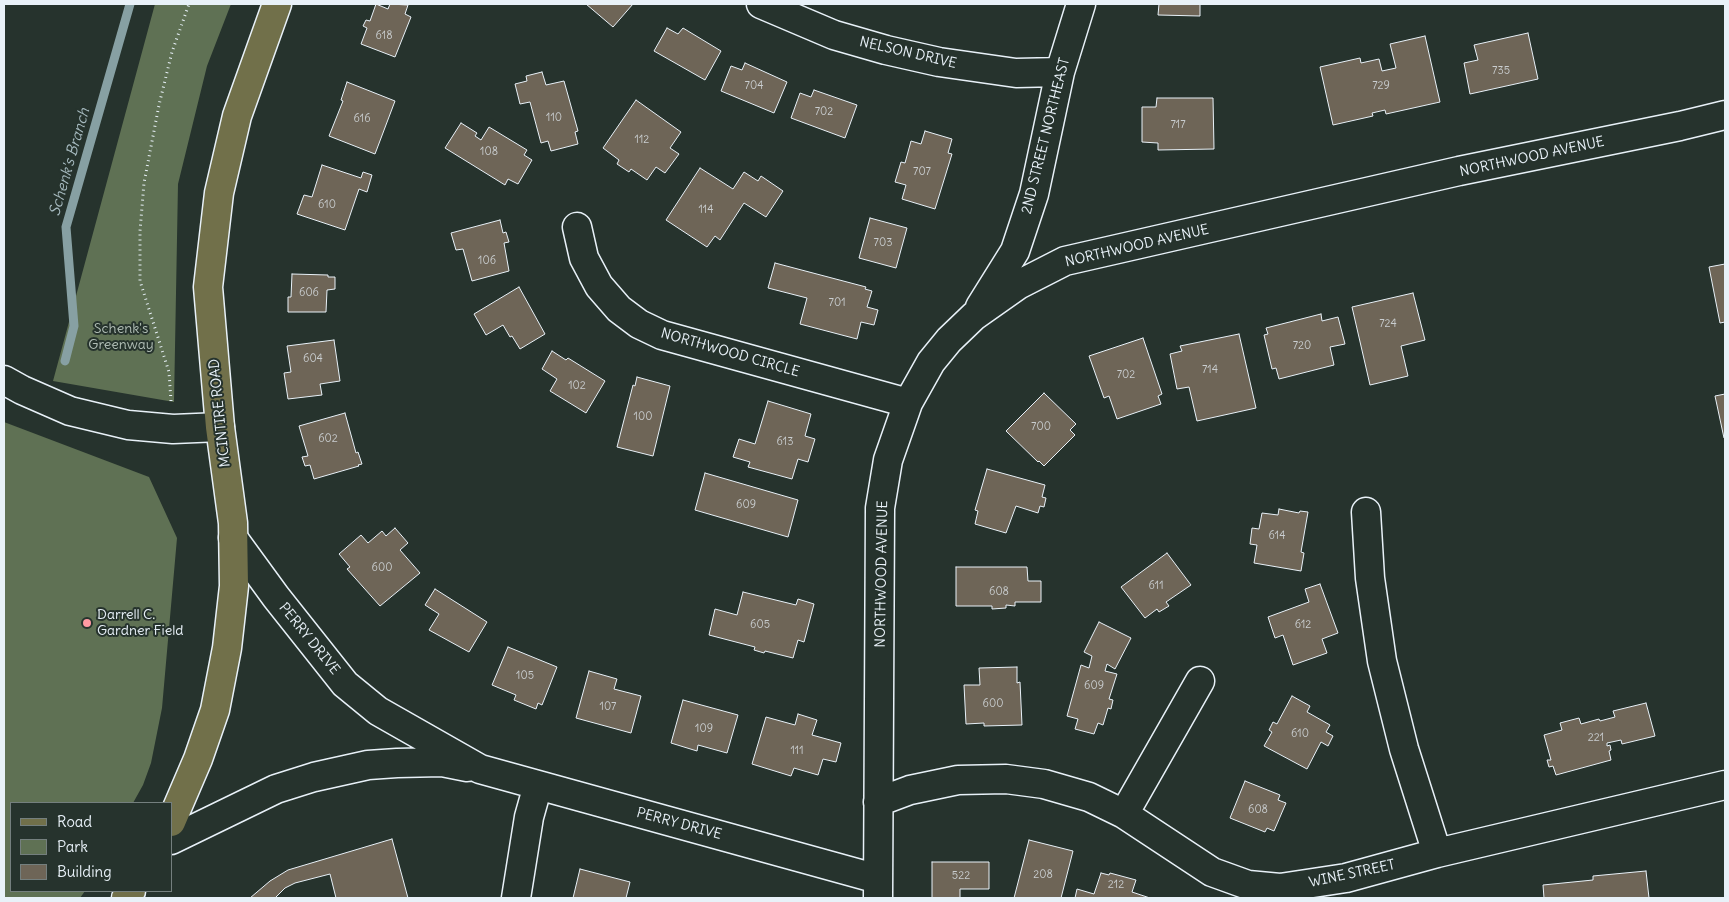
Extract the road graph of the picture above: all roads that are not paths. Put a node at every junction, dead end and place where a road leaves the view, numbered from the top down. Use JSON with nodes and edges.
{"nodes":[{"id":1,"x":277,"y":4,"type":"edge"},
{"id":2,"x":762,"y":4,"type":"edge"},
{"id":3,"x":1081,"y":4,"type":"edge"},
{"id":4,"x":1060,"y":72,"type":"junction"},
{"id":5,"x":1725,"y":115,"type":"edge"},
{"id":6,"x":577,"y":227,"type":"dead end"},
{"id":7,"x":974,"y":316,"type":"junction"},
{"id":8,"x":4,"y":380,"type":"edge"},
{"id":9,"x":908,"y":403,"type":"junction"},
{"id":10,"x":220,"y":428,"type":"junction"},
{"id":11,"x":1366,"y":512,"type":"dead end"},
{"id":12,"x":233,"y":538,"type":"junction"},
{"id":13,"x":1200,"y":681,"type":"dead end"},
{"id":14,"x":480,"y":769,"type":"junction"},
{"id":15,"x":538,"y":785,"type":"junction"},
{"id":16,"x":1725,"y":785,"type":"edge"},
{"id":17,"x":878,"y":802,"type":"junction"},
{"id":18,"x":1124,"y":814,"type":"junction"},
{"id":19,"x":172,"y":820,"type":"edge"},
{"id":20,"x":172,"y":840,"type":"edge"},
{"id":21,"x":1437,"y":853,"type":"junction"},
{"id":22,"x":878,"y":889,"type":"edge"},
{"id":23,"x":516,"y":898,"type":"edge"}],
"edges":[{"from":1,"to":10,"type":"main road","name":"MCINTIRE ROAD"},
{"from":2,"to":4,"type":"street","name":"NELSON DRIVE"},
{"from":3,"to":4,"type":"street","name":"2ND STREET NORTHEAST"},
{"from":4,"to":7,"type":"street","name":"2ND STREET NORTHEAST"},
{"from":5,"to":7,"type":"street","name":"NORTHWOOD AVENUE"},
{"from":6,"to":9,"type":"street","name":"NORTHWOOD CIRCLE"},
{"from":7,"to":9,"type":"street","name":"NORTHWOOD AVENUE"},
{"from":8,"to":10,"type":"street"},
{"from":9,"to":17,"type":"street","name":"NORTHWOOD AVENUE"},
{"from":10,"to":12,"type":"main road","name":"MCINTIRE ROAD"},
{"from":11,"to":21,"type":"street"},
{"from":12,"to":14,"type":"street","name":"PERRY DRIVE"},
{"from":12,"to":19,"type":"main road","name":"MCINTIRE ROAD"},
{"from":13,"to":18,"type":"street"},
{"from":14,"to":15,"type":"street","name":"PERRY DRIVE"},
{"from":14,"to":20,"type":"street","name":"PERRY DRIVE"},
{"from":15,"to":22,"type":"street","name":"PERRY DRIVE"},
{"from":15,"to":23,"type":"street"},
{"from":16,"to":21,"type":"street","name":"WINE STREET"},
{"from":17,"to":18,"type":"street","name":"WINE STREET"},
{"from":17,"to":22,"type":"street"},
{"from":18,"to":21,"type":"street","name":"WINE STREET"}]}
